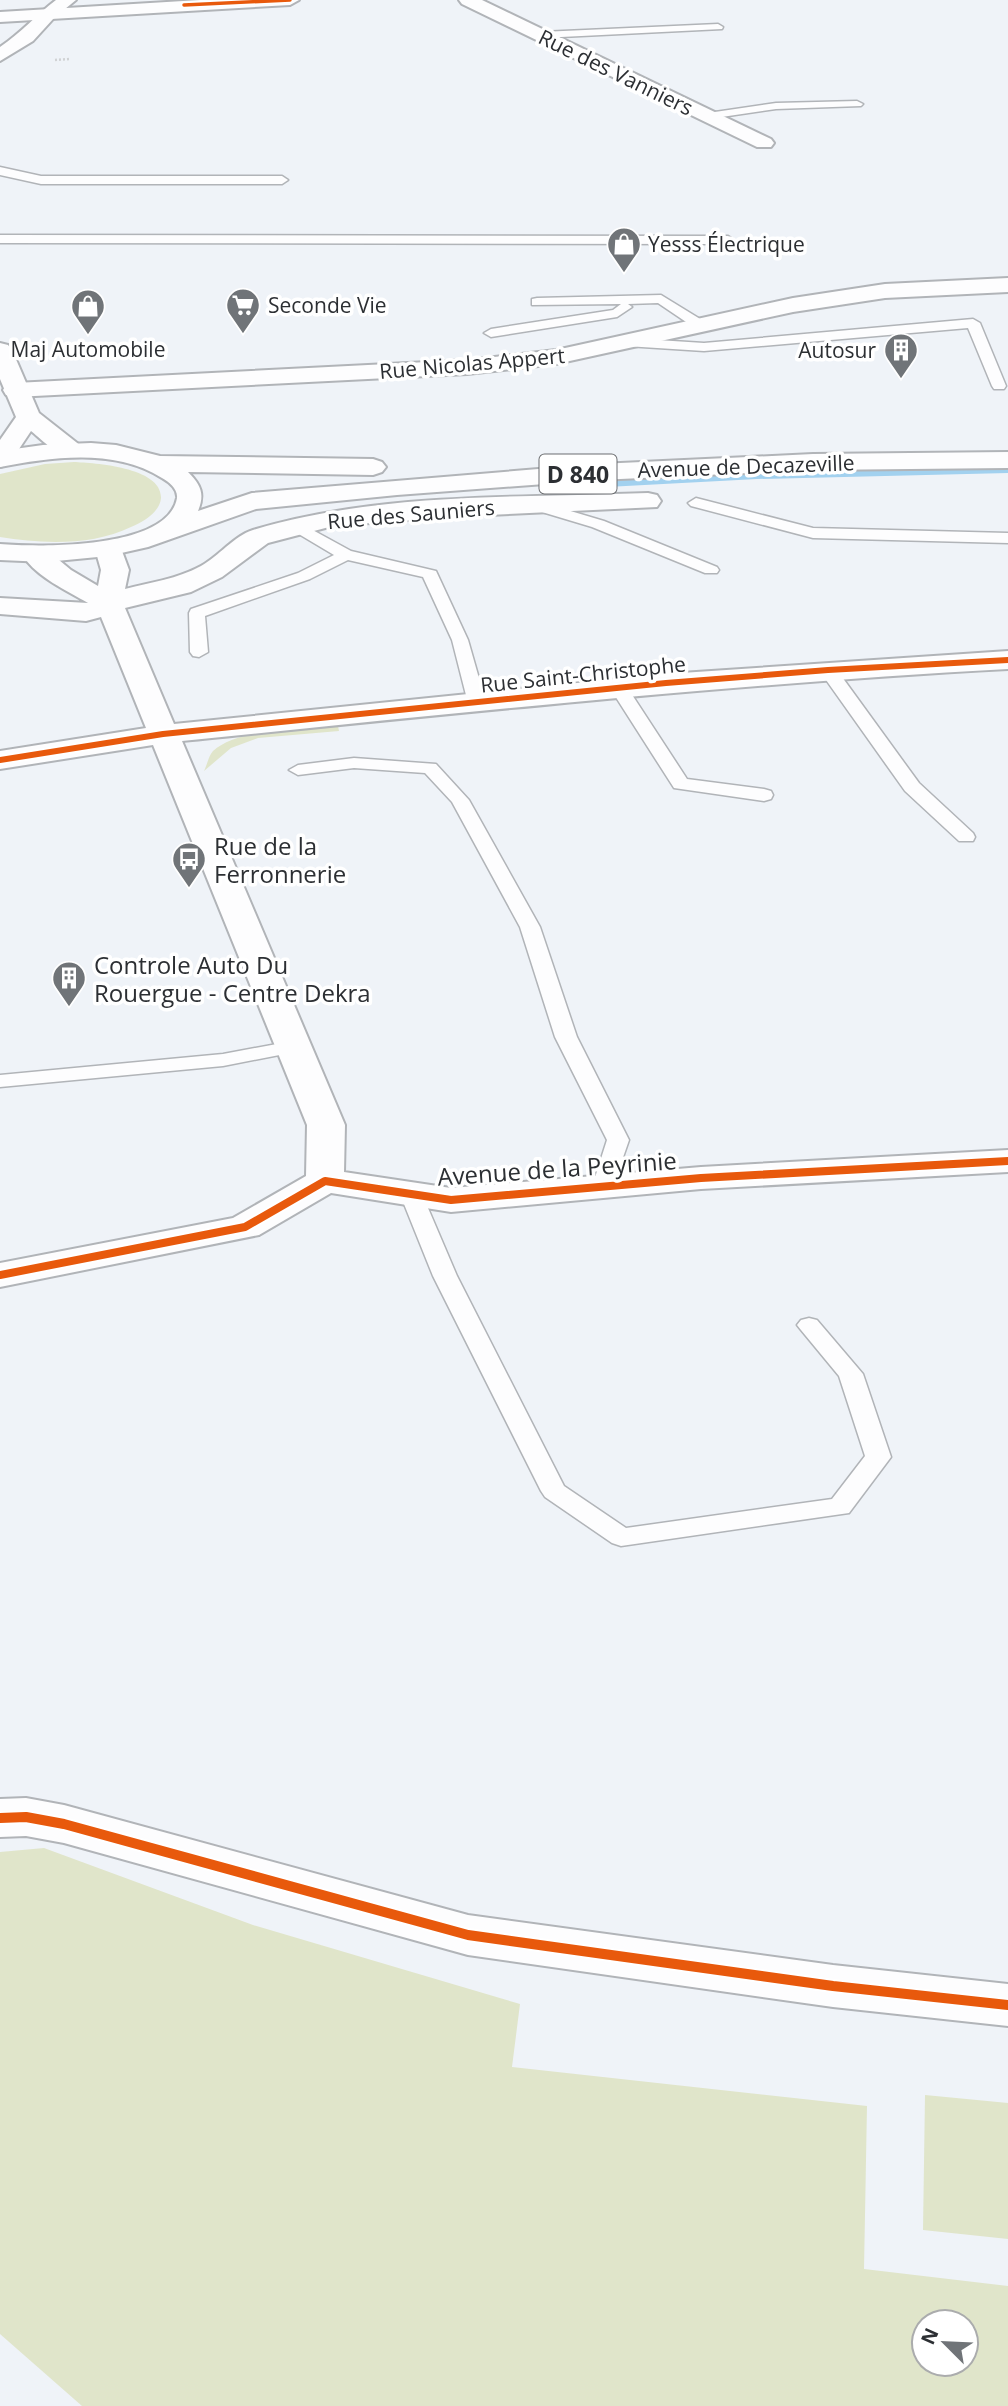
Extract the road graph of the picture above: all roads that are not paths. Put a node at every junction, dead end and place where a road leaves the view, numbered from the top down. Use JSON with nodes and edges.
{"nodes":[{"id":1,"x":67,"y":0,"type":"edge"},
{"id":2,"x":290,"y":0,"type":"edge"},
{"id":3,"x":468,"y":0,"type":"edge"},
{"id":4,"x":48,"y":14,"type":"junction"},
{"id":5,"x":0,"y":17,"type":"edge"},
{"id":6,"x":718,"y":27,"type":"dead end"},
{"id":7,"x":541,"y":35,"type":"junction"},
{"id":8,"x":0,"y":55,"type":"edge"},
{"id":9,"x":857,"y":104,"type":"dead end"},
{"id":10,"x":708,"y":116,"type":"junction"},
{"id":11,"x":764,"y":143,"type":"dead end"},
{"id":12,"x":0,"y":172,"type":"edge"},
{"id":13,"x":282,"y":180,"type":"dead end"},
{"id":14,"x":0,"y":239,"type":"edge"},
{"id":15,"x":728,"y":240,"type":"dead end"},
{"id":16,"x":1008,"y":285,"type":"edge"},
{"id":17,"x":636,"y":299,"type":"junction"},
{"id":18,"x":537,"y":302,"type":"dead end"},
{"id":19,"x":701,"y":325,"type":"junction"},
{"id":20,"x":491,"y":333,"type":"dead end"},
{"id":21,"x":626,"y":342,"type":"junction"},
{"id":22,"x":0,"y":350,"type":"edge"},
{"id":23,"x":999,"y":386,"type":"dead end"},
{"id":24,"x":15,"y":390,"type":"junction"},
{"id":25,"x":28,"y":416,"type":"junction"},
{"id":26,"x":846,"y":438,"type":"dead end"},
{"id":27,"x":722,"y":442,"type":"dead end"},
{"id":28,"x":639,"y":446,"type":"dead end"},
{"id":29,"x":72,"y":451,"type":"junction"},
{"id":30,"x":0,"y":459,"type":"edge"},
{"id":31,"x":1008,"y":460,"type":"edge"},
{"id":32,"x":158,"y":464,"type":"junction"},
{"id":33,"x":649,"y":501,"type":"dead end"},
{"id":34,"x":696,"y":503,"type":"dead end"},
{"id":35,"x":537,"y":506,"type":"junction"},
{"id":36,"x":298,"y":527,"type":"junction"},
{"id":37,"x":155,"y":534,"type":"junction"},
{"id":38,"x":1008,"y":538,"type":"edge"},
{"id":39,"x":109,"y":549,"type":"junction"},
{"id":40,"x":0,"y":552,"type":"edge"},
{"id":41,"x":346,"y":555,"type":"junction"},
{"id":42,"x":37,"y":556,"type":"junction"},
{"id":43,"x":711,"y":570,"type":"dead end"},
{"id":44,"x":109,"y":603,"type":"junction"},
{"id":45,"x":0,"y":606,"type":"edge"},
{"id":46,"x":199,"y":652,"type":"dead end"},
{"id":47,"x":1008,"y":660,"type":"edge"},
{"id":48,"x":828,"y":670,"type":"junction"},
{"id":49,"x":620,"y":688,"type":"junction"},
{"id":50,"x":477,"y":703,"type":"junction"},
{"id":51,"x":163,"y":734,"type":"junction"},
{"id":52,"x":0,"y":760,"type":"edge"},
{"id":53,"x":298,"y":770,"type":"dead end"},
{"id":54,"x":764,"y":795,"type":"dead end"},
{"id":55,"x":966,"y":837,"type":"dead end"},
{"id":56,"x":293,"y":1047,"type":"junction"},
{"id":57,"x":0,"y":1081,"type":"edge"},
{"id":58,"x":1008,"y":1161,"type":"edge"},
{"id":59,"x":325,"y":1181,"type":"junction"},
{"id":60,"x":603,"y":1187,"type":"junction"},
{"id":61,"x":411,"y":1194,"type":"junction"},
{"id":62,"x":0,"y":1275,"type":"edge"},
{"id":63,"x":809,"y":1325,"type":"dead end"},
{"id":64,"x":0,"y":1818,"type":"edge"},
{"id":65,"x":1008,"y":2005,"type":"edge"}],
"edges":[{"from":1,"to":4,"type":"street"},
{"from":2,"to":4,"type":"street"},
{"from":3,"to":7,"type":"street","name":"Rue des Vanniers"},
{"from":4,"to":5,"type":"street"},
{"from":4,"to":8,"type":"street"},
{"from":6,"to":7,"type":"lane"},
{"from":7,"to":10,"type":"street","name":"Rue des Vanniers"},
{"from":9,"to":10,"type":"lane"},
{"from":10,"to":11,"type":"street","name":"Rue des Vanniers"},
{"from":12,"to":13,"type":"lane"},
{"from":14,"to":15,"type":"lane"},
{"from":16,"to":19,"type":"street","name":"Rue Nicolas Appert"},
{"from":17,"to":18,"type":"lane"},
{"from":17,"to":19,"type":"lane"},
{"from":17,"to":20,"type":"lane"},
{"from":19,"to":21,"type":"street","name":"Rue Nicolas Appert"},
{"from":21,"to":23,"type":"lane"},
{"from":21,"to":24,"type":"street","name":"Rue Nicolas Appert"},
{"from":22,"to":24,"type":"street"},
{"from":24,"to":25,"type":"street"},
{"from":25,"to":29,"type":"street"},
{"from":25,"to":30,"type":"street"},
{"from":26,"to":27,"type":"street","name":"Avenue de Decazeville"},
{"from":28,"to":32,"type":"street","name":"Avenue de Decazeville","number":"D 840"},
{"from":29,"to":30,"type":"street"},
{"from":29,"to":32,"type":"street"},
{"from":31,"to":37,"type":"street","name":"Avenue de Decazeville","number":"D 840"},
{"from":32,"to":37,"type":"street"},
{"from":33,"to":35,"type":"street","name":"Rue des Sauniers"},
{"from":34,"to":38,"type":"lane"},
{"from":35,"to":36,"type":"street","name":"Rue des Sauniers"},
{"from":35,"to":43,"type":"lane"},
{"from":36,"to":41,"type":"lane"},
{"from":36,"to":44,"type":"street","name":"Rue des Sauniers"},
{"from":37,"to":39,"type":"street","name":"Avenue de Decazeville"},
{"from":39,"to":42,"type":"street","name":"Avenue de Decazeville"},
{"from":39,"to":44,"type":"street"},
{"from":40,"to":42,"type":"street","name":"Avenue de Decazeville"},
{"from":41,"to":46,"type":"lane"},
{"from":41,"to":50,"type":"lane"},
{"from":42,"to":44,"type":"street"},
{"from":44,"to":45,"type":"street","name":"Rue des Sauniers"},
{"from":44,"to":51,"type":"street"},
{"from":47,"to":48,"type":"street","name":"Rue Saint-Christophe"},
{"from":48,"to":49,"type":"street","name":"Rue Saint-Christophe"},
{"from":48,"to":55,"type":"lane"},
{"from":49,"to":50,"type":"street","name":"Rue Saint-Christophe"},
{"from":49,"to":54,"type":"lane"},
{"from":50,"to":51,"type":"street","name":"Rue Saint-Christophe"},
{"from":51,"to":52,"type":"street"},
{"from":51,"to":56,"type":"street"},
{"from":53,"to":60,"type":"lane"},
{"from":56,"to":57,"type":"lane"},
{"from":56,"to":59,"type":"street"},
{"from":58,"to":60,"type":"street","name":"Avenue de la Peyrinie"},
{"from":59,"to":61,"type":"street","name":"Avenue de la Peyrinie"},
{"from":59,"to":62,"type":"street"},
{"from":60,"to":61,"type":"street","name":"Avenue de la Peyrinie"},
{"from":61,"to":63,"type":"lane"},
{"from":64,"to":65,"type":"street"}]}
